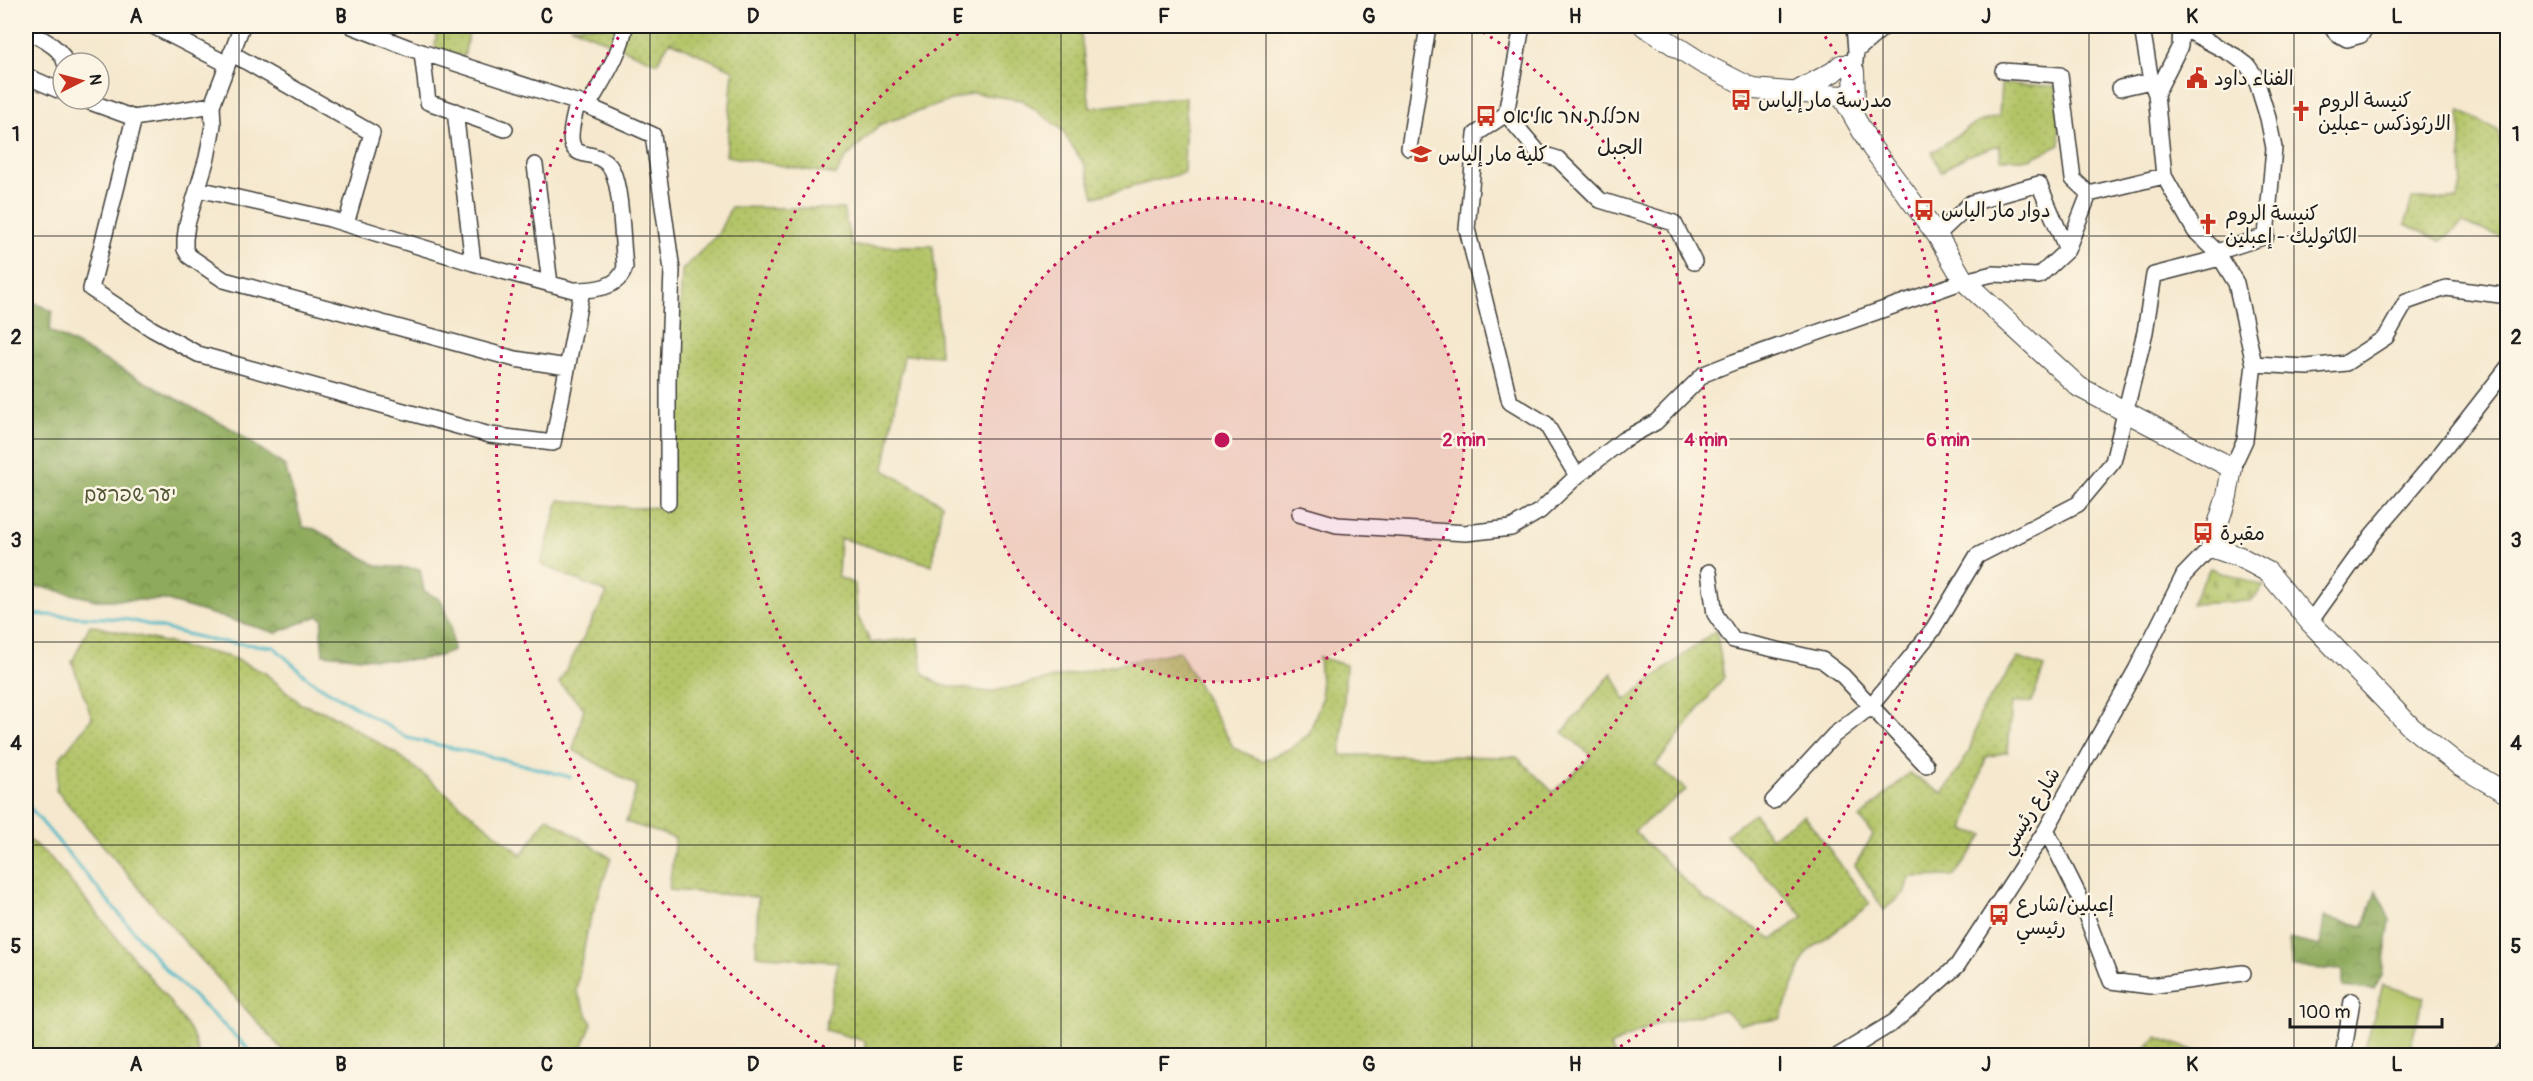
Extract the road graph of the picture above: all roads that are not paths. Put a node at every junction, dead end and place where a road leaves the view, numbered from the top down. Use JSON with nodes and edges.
{"nodes":[{"id":1,"x":153,"y":26,"type":"edge"},
{"id":2,"x":242,"y":26,"type":"edge"},
{"id":3,"x":352,"y":26,"type":"edge"},
{"id":4,"x":625,"y":26,"type":"edge"},
{"id":5,"x":1428,"y":26,"type":"edge"},
{"id":6,"x":1522,"y":26,"type":"edge"},
{"id":7,"x":1644,"y":26,"type":"edge"},
{"id":8,"x":1853,"y":26,"type":"edge"},
{"id":9,"x":1885,"y":26,"type":"edge"},
{"id":10,"x":2141,"y":26,"type":"edge"},
{"id":11,"x":2181,"y":26,"type":"edge"},
{"id":12,"x":2332,"y":26,"type":"edge"},
{"id":13,"x":2366,"y":26,"type":"edge"},
{"id":14,"x":26,"y":30,"type":"edge"},
{"id":15,"x":59,"y":51,"type":"edge"},
{"id":16,"x":422,"y":52,"type":"junction"},
{"id":17,"x":229,"y":58,"type":"junction"},
{"id":18,"x":2003,"y":71,"type":"dead end"},
{"id":19,"x":26,"y":76,"type":"edge"},
{"id":20,"x":1845,"y":77,"type":"junction"},
{"id":21,"x":51,"y":87,"type":"edge"},
{"id":22,"x":2120,"y":88,"type":"dead end"},
{"id":23,"x":2153,"y":88,"type":"junction"},
{"id":24,"x":583,"y":104,"type":"junction"},
{"id":25,"x":212,"y":105,"type":"junction"},
{"id":26,"x":111,"y":110,"type":"edge"},
{"id":27,"x":455,"y":111,"type":"junction"},
{"id":28,"x":1506,"y":114,"type":"junction"},
{"id":29,"x":134,"y":118,"type":"junction"},
{"id":30,"x":505,"y":129,"type":"dead end"},
{"id":31,"x":1409,"y":148,"type":"dead end"},
{"id":32,"x":535,"y":165,"type":"dead end"},
{"id":33,"x":2164,"y":176,"type":"junction"},
{"id":34,"x":198,"y":189,"type":"junction"},
{"id":35,"x":2089,"y":194,"type":"junction"},
{"id":36,"x":346,"y":224,"type":"junction"},
{"id":37,"x":1937,"y":235,"type":"junction"},
{"id":38,"x":2067,"y":250,"type":"junction"},
{"id":39,"x":2219,"y":255,"type":"junction"},
{"id":40,"x":1694,"y":262,"type":"dead end"},
{"id":41,"x":473,"y":263,"type":"junction"},
{"id":42,"x":1964,"y":281,"type":"junction"},
{"id":43,"x":550,"y":284,"type":"junction"},
{"id":44,"x":582,"y":290,"type":"junction"},
{"id":45,"x":2508,"y":296,"type":"edge"},
{"id":46,"x":2254,"y":364,"type":"junction"},
{"id":47,"x":567,"y":367,"type":"junction"},
{"id":48,"x":2508,"y":367,"type":"edge"},
{"id":49,"x":2125,"y":412,"type":"junction"},
{"id":50,"x":2232,"y":468,"type":"junction"},
{"id":51,"x":1577,"y":476,"type":"junction"},
{"id":52,"x":668,"y":503,"type":"dead end"},
{"id":53,"x":1299,"y":514,"type":"dead end"},
{"id":54,"x":2211,"y":547,"type":"junction"},
{"id":55,"x":1709,"y":572,"type":"dead end"},
{"id":56,"x":2310,"y":622,"type":"junction"},
{"id":57,"x":1870,"y":707,"type":"junction"},
{"id":58,"x":1926,"y":765,"type":"dead end"},
{"id":59,"x":2508,"y":794,"type":"edge"},
{"id":60,"x":1773,"y":801,"type":"dead end"},
{"id":61,"x":2046,"y":830,"type":"junction"},
{"id":62,"x":2243,"y":973,"type":"dead end"},
{"id":63,"x":2352,"y":1001,"type":"dead end"},
{"id":64,"x":2508,"y":1048,"type":"edge"},
{"id":65,"x":1838,"y":1056,"type":"edge"},
{"id":66,"x":2343,"y":1056,"type":"edge"},
{"id":67,"x":2498,"y":1056,"type":"edge"}],
"edges":[{"from":1,"to":17,"type":"street"},
{"from":2,"to":17,"type":"street"},
{"from":3,"to":16,"type":"street"},
{"from":4,"to":24,"type":"street"},
{"from":5,"to":31,"type":"street"},
{"from":6,"to":28,"type":"street"},
{"from":7,"to":20,"type":"main road"},
{"from":8,"to":20,"type":"street"},
{"from":9,"to":20,"type":"street"},
{"from":10,"to":23,"type":"street"},
{"from":11,"to":23,"type":"street"},
{"from":11,"to":39,"type":"street"},
{"from":12,"to":13,"type":"street"},
{"from":14,"to":15,"type":"street"},
{"from":16,"to":24,"type":"street"},
{"from":16,"to":27,"type":"street"},
{"from":17,"to":25,"type":"street"},
{"from":17,"to":36,"type":"street"},
{"from":18,"to":35,"type":"street"},
{"from":19,"to":21,"type":"street"},
{"from":20,"to":37,"type":"main road"},
{"from":22,"to":23,"type":"street"},
{"from":23,"to":33,"type":"street"},
{"from":24,"to":44,"type":"street"},
{"from":24,"to":52,"type":"street"},
{"from":25,"to":29,"type":"street"},
{"from":25,"to":34,"type":"street"},
{"from":26,"to":29,"type":"street"},
{"from":27,"to":30,"type":"street"},
{"from":27,"to":41,"type":"street"},
{"from":28,"to":40,"type":"street"},
{"from":28,"to":51,"type":"street"},
{"from":29,"to":47,"type":"street"},
{"from":32,"to":43,"type":"street"},
{"from":33,"to":35,"type":"street"},
{"from":33,"to":39,"type":"street"},
{"from":34,"to":36,"type":"street"},
{"from":34,"to":47,"type":"street"},
{"from":35,"to":38,"type":"street"},
{"from":36,"to":41,"type":"street"},
{"from":37,"to":38,"type":"street"},
{"from":37,"to":42,"type":"main road"},
{"from":38,"to":42,"type":"street"},
{"from":39,"to":46,"type":"street"},
{"from":39,"to":49,"type":"street"},
{"from":41,"to":43,"type":"street"},
{"from":42,"to":49,"type":"main road"},
{"from":42,"to":51,"type":"street"},
{"from":43,"to":44,"type":"street"},
{"from":44,"to":47,"type":"street"},
{"from":45,"to":46,"type":"street"},
{"from":46,"to":50,"type":"street"},
{"from":48,"to":56,"type":"street"},
{"from":49,"to":50,"type":"main road"},
{"from":49,"to":57,"type":"street"},
{"from":50,"to":54,"type":"main road"},
{"from":51,"to":53,"type":"street"},
{"from":54,"to":56,"type":"main road"},
{"from":54,"to":61,"type":"street","name":"شارع رئيسي"},
{"from":55,"to":57,"type":"street"},
{"from":56,"to":59,"type":"main road"},
{"from":57,"to":58,"type":"street"},
{"from":57,"to":60,"type":"street"},
{"from":61,"to":62,"type":"street"},
{"from":61,"to":65,"type":"street","name":"شارع رئيسي"},
{"from":63,"to":66,"type":"street"},
{"from":64,"to":67,"type":"street"}]}
